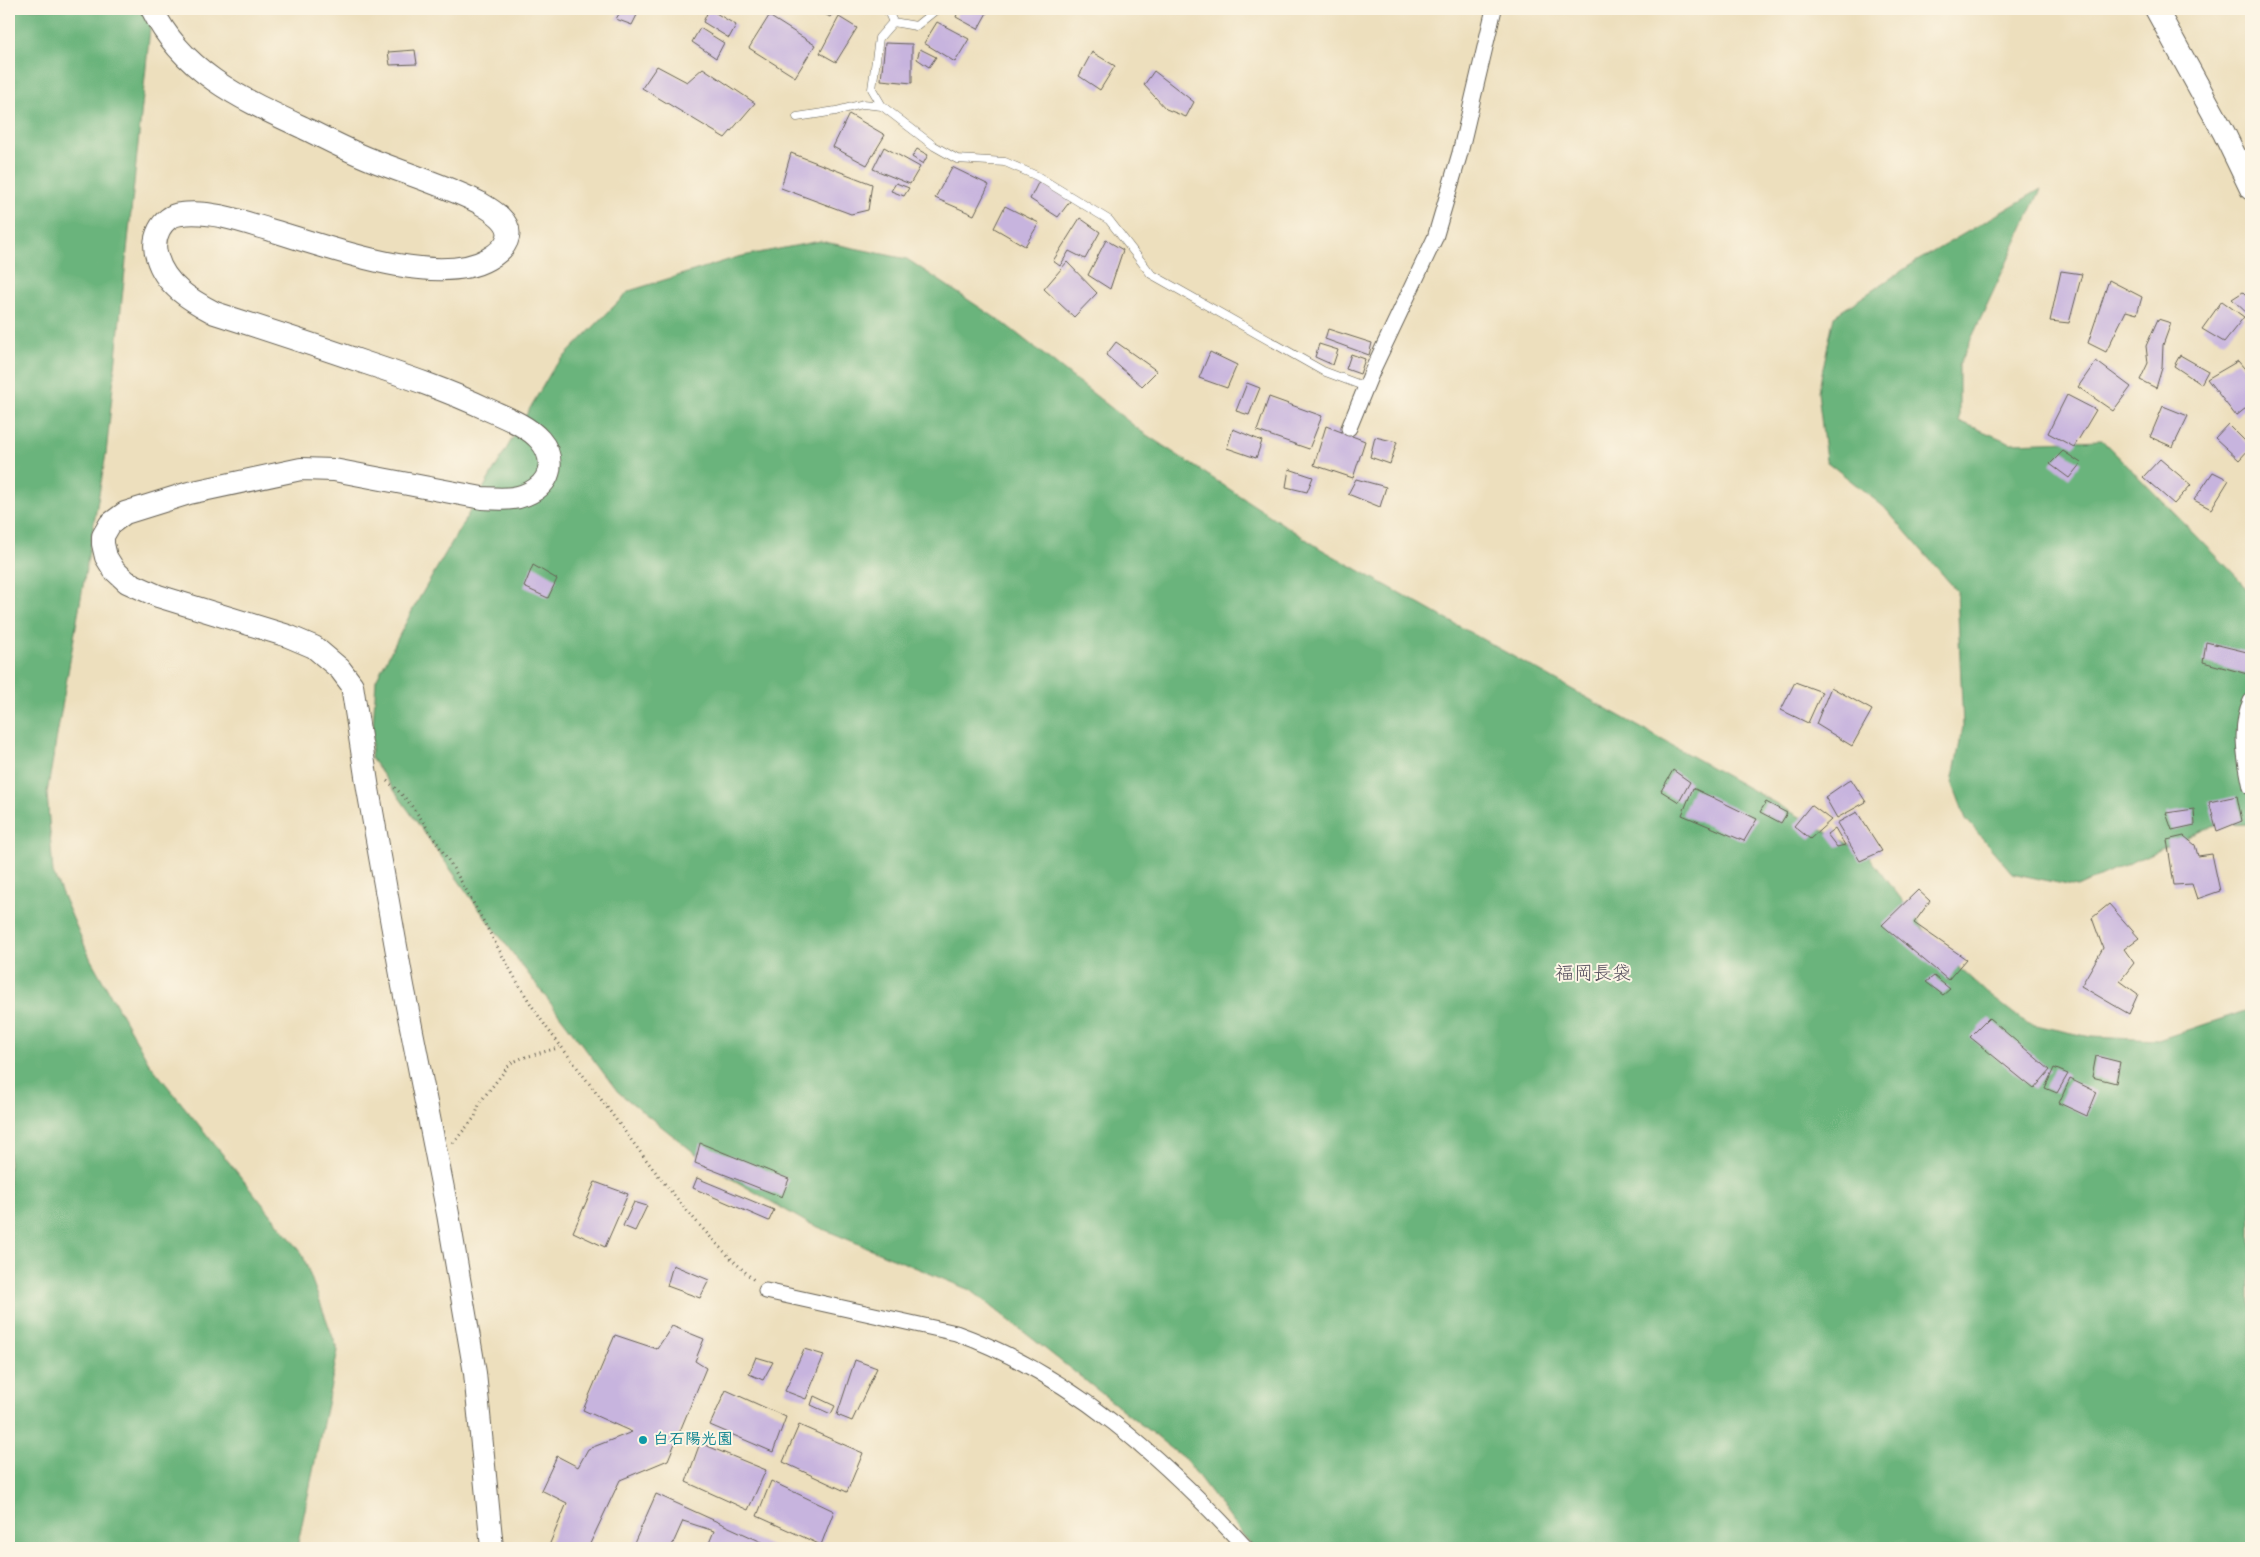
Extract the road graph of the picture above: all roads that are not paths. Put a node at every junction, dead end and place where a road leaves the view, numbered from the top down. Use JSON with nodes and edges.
{"nodes":[{"id":1,"x":152,"y":9,"type":"edge"},
{"id":2,"x":886,"y":9,"type":"edge"},
{"id":3,"x":937,"y":9,"type":"edge"},
{"id":4,"x":1494,"y":9,"type":"edge"},
{"id":5,"x":2156,"y":9,"type":"edge"},
{"id":6,"x":893,"y":22,"type":"junction"},
{"id":7,"x":882,"y":106,"type":"junction"},
{"id":8,"x":797,"y":117,"type":"dead end"},
{"id":9,"x":2251,"y":189,"type":"edge"},
{"id":10,"x":1366,"y":387,"type":"junction"},
{"id":11,"x":1349,"y":428,"type":"dead end"},
{"id":12,"x":2251,"y":701,"type":"edge"},
{"id":13,"x":2251,"y":787,"type":"edge"},
{"id":14,"x":766,"y":1291,"type":"road end"},
{"id":15,"x":492,"y":1548,"type":"edge"},
{"id":16,"x":1246,"y":1548,"type":"edge"}],
"edges":[{"from":1,"to":15,"type":"street"},
{"from":2,"to":6,"type":"lane"},
{"from":3,"to":6,"type":"lane"},
{"from":4,"to":10,"type":"street"},
{"from":5,"to":9,"type":"street"},
{"from":6,"to":7,"type":"lane"},
{"from":7,"to":8,"type":"lane"},
{"from":7,"to":10,"type":"lane"},
{"from":10,"to":11,"type":"street"},
{"from":12,"to":13,"type":"street"},
{"from":14,"to":16,"type":"street"}]}
